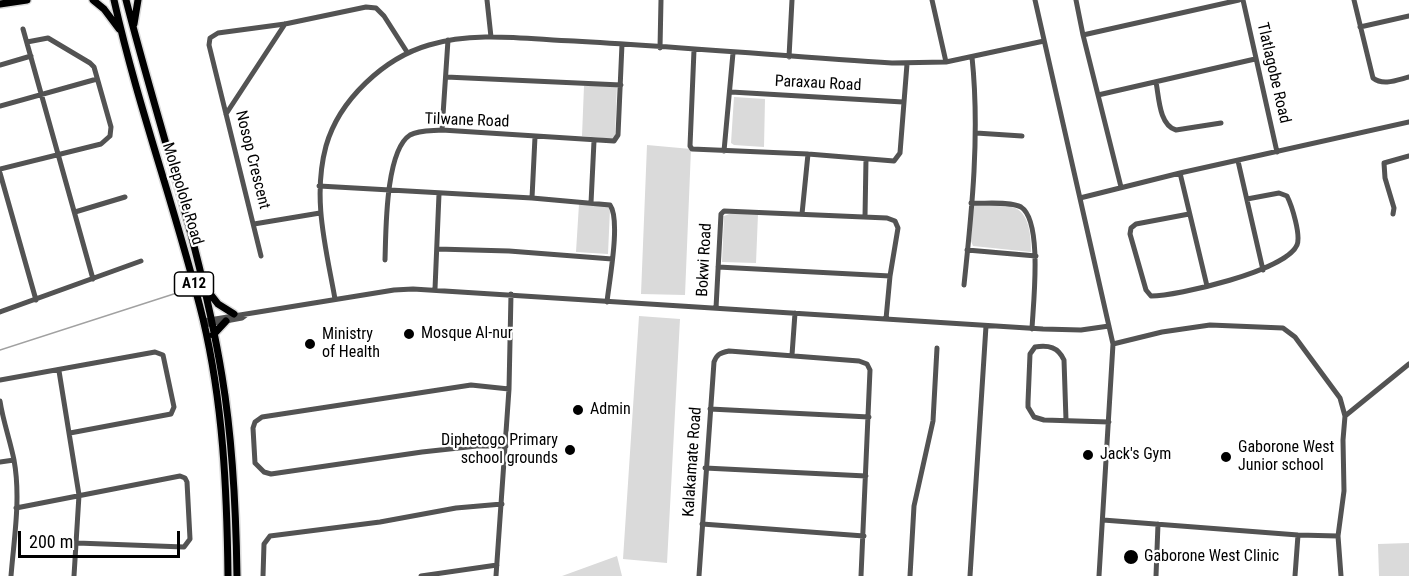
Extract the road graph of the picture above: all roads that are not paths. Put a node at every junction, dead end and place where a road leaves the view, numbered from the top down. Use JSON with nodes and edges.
{"nodes":[{"id":1,"x":27,"y":0,"type":"edge"},
{"id":2,"x":93,"y":0,"type":"edge"},
{"id":3,"x":114,"y":0,"type":"edge"},
{"id":4,"x":126,"y":0,"type":"edge"},
{"id":5,"x":138,"y":0,"type":"edge"},
{"id":6,"x":487,"y":0,"type":"edge"},
{"id":7,"x":662,"y":0,"type":"edge"},
{"id":8,"x":792,"y":0,"type":"edge"},
{"id":9,"x":932,"y":0,"type":"edge"},
{"id":10,"x":1035,"y":0,"type":"edge"},
{"id":11,"x":1076,"y":0,"type":"edge"},
{"id":12,"x":1241,"y":0,"type":"edge"},
{"id":13,"x":1354,"y":0,"type":"edge"},
{"id":14,"x":0,"y":4,"type":"edge"},
{"id":15,"x":1409,"y":16,"type":"edge"},
{"id":16,"x":285,"y":24,"type":"junction"},
{"id":17,"x":1360,"y":27,"type":"junction"},
{"id":18,"x":23,"y":29,"type":"dead end"},
{"id":19,"x":134,"y":30,"type":"junction"},
{"id":20,"x":122,"y":34,"type":"junction"},
{"id":21,"x":1083,"y":35,"type":"junction"},
{"id":22,"x":491,"y":37,"type":"junction"},
{"id":23,"x":448,"y":40,"type":"junction"},
{"id":24,"x":1044,"y":40,"type":"junction"},
{"id":25,"x":27,"y":42,"type":"junction"},
{"id":26,"x":622,"y":44,"type":"junction"},
{"id":27,"x":660,"y":48,"type":"junction"},
{"id":28,"x":694,"y":50,"type":"junction"},
{"id":29,"x":407,"y":52,"type":"junction"},
{"id":30,"x":733,"y":53,"type":"junction"},
{"id":31,"x":31,"y":56,"type":"junction"},
{"id":32,"x":789,"y":57,"type":"junction"},
{"id":33,"x":972,"y":57,"type":"junction"},
{"id":34,"x":1256,"y":59,"type":"junction"},
{"id":35,"x":946,"y":63,"type":"junction"},
{"id":36,"x":907,"y":64,"type":"junction"},
{"id":37,"x":0,"y":65,"type":"edge"},
{"id":38,"x":446,"y":77,"type":"junction"},
{"id":39,"x":1409,"y":77,"type":"edge"},
{"id":40,"x":97,"y":79,"type":"junction"},
{"id":41,"x":1156,"y":82,"type":"junction"},
{"id":42,"x":621,"y":85,"type":"junction"},
{"id":43,"x":730,"y":92,"type":"junction"},
{"id":44,"x":41,"y":94,"type":"junction"},
{"id":45,"x":1098,"y":95,"type":"junction"},
{"id":46,"x":903,"y":102,"type":"junction"},
{"id":47,"x":0,"y":106,"type":"edge"},
{"id":48,"x":226,"y":114,"type":"junction"},
{"id":49,"x":1409,"y":122,"type":"edge"},
{"id":50,"x":1221,"y":123,"type":"dead end"},
{"id":51,"x":442,"y":130,"type":"junction"},
{"id":52,"x":976,"y":133,"type":"junction"},
{"id":53,"x":1022,"y":136,"type":"dead end"},
{"id":54,"x":535,"y":137,"type":"junction"},
{"id":55,"x":594,"y":141,"type":"junction"},
{"id":56,"x":724,"y":151,"type":"junction"},
{"id":57,"x":1277,"y":152,"type":"junction"},
{"id":58,"x":57,"y":154,"type":"junction"},
{"id":59,"x":808,"y":154,"type":"junction"},
{"id":60,"x":1409,"y":156,"type":"edge"},
{"id":61,"x":866,"y":159,"type":"junction"},
{"id":62,"x":1238,"y":161,"type":"junction"},
{"id":63,"x":0,"y":171,"type":"edge"},
{"id":64,"x":1180,"y":173,"type":"junction"},
{"id":65,"x":319,"y":186,"type":"junction"},
{"id":66,"x":1121,"y":187,"type":"junction"},
{"id":67,"x":388,"y":191,"type":"junction"},
{"id":68,"x":439,"y":194,"type":"junction"},
{"id":69,"x":125,"y":196,"type":"dead end"},
{"id":70,"x":532,"y":198,"type":"junction"},
{"id":71,"x":1080,"y":198,"type":"junction"},
{"id":72,"x":1247,"y":199,"type":"junction"},
{"id":73,"x":591,"y":203,"type":"junction"},
{"id":74,"x":970,"y":203,"type":"junction"},
{"id":75,"x":75,"y":212,"type":"junction"},
{"id":76,"x":320,"y":213,"type":"junction"},
{"id":77,"x":802,"y":214,"type":"junction"},
{"id":78,"x":1189,"y":214,"type":"junction"},
{"id":79,"x":1394,"y":214,"type":"dead end"},
{"id":80,"x":864,"y":217,"type":"junction"},
{"id":81,"x":254,"y":224,"type":"junction"},
{"id":82,"x":437,"y":249,"type":"junction"},
{"id":83,"x":967,"y":250,"type":"junction"},
{"id":84,"x":261,"y":256,"type":"dead end"},
{"id":85,"x":1036,"y":256,"type":"junction"},
{"id":86,"x":612,"y":259,"type":"junction"},
{"id":87,"x":385,"y":260,"type":"dead end"},
{"id":88,"x":141,"y":261,"type":"dead end"},
{"id":89,"x":718,"y":267,"type":"junction"},
{"id":90,"x":1263,"y":270,"type":"junction"},
{"id":91,"x":890,"y":276,"type":"junction"},
{"id":92,"x":93,"y":279,"type":"junction"},
{"id":93,"x":202,"y":279,"type":"junction"},
{"id":94,"x":964,"y":285,"type":"dead end"},
{"id":95,"x":1207,"y":286,"type":"junction"},
{"id":96,"x":435,"y":290,"type":"junction"},
{"id":97,"x":511,"y":294,"type":"junction"},
{"id":98,"x":335,"y":299,"type":"junction"},
{"id":99,"x":36,"y":300,"type":"junction"},
{"id":100,"x":607,"y":302,"type":"junction"},
{"id":101,"x":716,"y":308,"type":"junction"},
{"id":102,"x":0,"y":312,"type":"edge"},
{"id":103,"x":795,"y":313,"type":"junction"},
{"id":104,"x":234,"y":315,"type":"junction"},
{"id":105,"x":246,"y":315,"type":"junction"},
{"id":106,"x":886,"y":320,"type":"junction"},
{"id":107,"x":226,"y":321,"type":"junction"},
{"id":108,"x":207,"y":322,"type":"junction"},
{"id":109,"x":986,"y":326,"type":"junction"},
{"id":110,"x":1109,"y":326,"type":"junction"},
{"id":111,"x":1032,"y":329,"type":"junction"},
{"id":112,"x":213,"y":335,"type":"junction"},
{"id":113,"x":1113,"y":344,"type":"junction"},
{"id":114,"x":937,"y":348,"type":"dead end"},
{"id":115,"x":792,"y":355,"type":"junction"},
{"id":116,"x":1409,"y":364,"type":"edge"},
{"id":117,"x":59,"y":370,"type":"junction"},
{"id":118,"x":0,"y":380,"type":"edge"},
{"id":119,"x":509,"y":389,"type":"junction"},
{"id":120,"x":0,"y":401,"type":"edge"},
{"id":121,"x":710,"y":409,"type":"junction"},
{"id":122,"x":1345,"y":416,"type":"junction"},
{"id":123,"x":869,"y":417,"type":"junction"},
{"id":124,"x":1066,"y":420,"type":"junction"},
{"id":125,"x":1109,"y":422,"type":"junction"},
{"id":126,"x":70,"y":433,"type":"junction"},
{"id":127,"x":506,"y":446,"type":"junction"},
{"id":128,"x":14,"y":460,"type":"junction"},
{"id":129,"x":0,"y":462,"type":"edge"},
{"id":130,"x":705,"y":468,"type":"junction"},
{"id":131,"x":866,"y":476,"type":"junction"},
{"id":132,"x":79,"y":495,"type":"junction"},
{"id":133,"x":502,"y":504,"type":"junction"},
{"id":134,"x":16,"y":508,"type":"junction"},
{"id":135,"x":1103,"y":520,"type":"junction"},
{"id":136,"x":702,"y":524,"type":"junction"},
{"id":137,"x":1158,"y":524,"type":"junction"},
{"id":138,"x":1298,"y":534,"type":"junction"},
{"id":139,"x":864,"y":536,"type":"junction"},
{"id":140,"x":1338,"y":536,"type":"junction"},
{"id":141,"x":77,"y":543,"type":"junction"},
{"id":142,"x":497,"y":565,"type":"junction"},
{"id":143,"x":11,"y":576,"type":"edge"},
{"id":144,"x":74,"y":576,"type":"edge"},
{"id":145,"x":228,"y":576,"type":"edge"},
{"id":146,"x":237,"y":576,"type":"edge"},
{"id":147,"x":263,"y":576,"type":"edge"},
{"id":148,"x":421,"y":576,"type":"edge"},
{"id":149,"x":496,"y":576,"type":"edge"},
{"id":150,"x":699,"y":576,"type":"edge"},
{"id":151,"x":861,"y":576,"type":"edge"},
{"id":152,"x":910,"y":576,"type":"edge"},
{"id":153,"x":970,"y":576,"type":"edge"},
{"id":154,"x":1099,"y":576,"type":"edge"},
{"id":155,"x":1156,"y":576,"type":"edge"},
{"id":156,"x":1295,"y":576,"type":"edge"},
{"id":157,"x":1341,"y":576,"type":"edge"}],
"edges":[{"from":1,"to":14,"type":"main road"},
{"from":2,"to":20,"type":"main road"},
{"from":3,"to":20,"type":"main road","name":"Molepolole Road","number":"A12"},
{"from":4,"to":19,"type":"main road","name":"Molepolole Road","number":"A12"},
{"from":5,"to":19,"type":"main road"},
{"from":6,"to":22,"type":"street"},
{"from":7,"to":27,"type":"street"},
{"from":8,"to":32,"type":"street"},
{"from":9,"to":35,"type":"street"},
{"from":10,"to":24,"type":"street"},
{"from":11,"to":21,"type":"street"},
{"from":12,"to":21,"type":"street"},
{"from":12,"to":34,"type":"street","name":"Tlatlagobe Road"},
{"from":13,"to":17,"type":"street"},
{"from":15,"to":17,"type":"street"},
{"from":16,"to":29,"type":"street"},
{"from":16,"to":48,"type":"street"},
{"from":16,"to":48,"type":"street","name":"Nosop Crescent"},
{"from":17,"to":39,"type":"street"},
{"from":18,"to":25,"type":"street"},
{"from":19,"to":93,"type":"main road","name":"Molepolole Road","number":"A12"},
{"from":20,"to":108,"type":"main road","name":"Molepolole Road","number":"A12"},
{"from":21,"to":45,"type":"street"},
{"from":22,"to":23,"type":"street"},
{"from":22,"to":26,"type":"street"},
{"from":23,"to":29,"type":"street"},
{"from":23,"to":38,"type":"street"},
{"from":24,"to":33,"type":"street"},
{"from":24,"to":71,"type":"street"},
{"from":25,"to":31,"type":"street"},
{"from":25,"to":40,"type":"street"},
{"from":26,"to":27,"type":"street"},
{"from":26,"to":42,"type":"street"},
{"from":27,"to":28,"type":"street"},
{"from":28,"to":30,"type":"street"},
{"from":28,"to":56,"type":"street"},
{"from":29,"to":65,"type":"street"},
{"from":30,"to":32,"type":"street"},
{"from":30,"to":43,"type":"street"},
{"from":31,"to":37,"type":"street"},
{"from":31,"to":44,"type":"street"},
{"from":32,"to":36,"type":"street"},
{"from":33,"to":35,"type":"street"},
{"from":33,"to":52,"type":"street"},
{"from":34,"to":41,"type":"street"},
{"from":34,"to":57,"type":"street","name":"Tlatlagobe Road"},
{"from":35,"to":36,"type":"street"},
{"from":36,"to":46,"type":"street"},
{"from":38,"to":42,"type":"street"},
{"from":38,"to":51,"type":"street"},
{"from":40,"to":44,"type":"street"},
{"from":40,"to":58,"type":"street"},
{"from":41,"to":45,"type":"street"},
{"from":41,"to":50,"type":"street"},
{"from":42,"to":55,"type":"street","name":"Tilwane Road"},
{"from":43,"to":46,"type":"street","name":"Paraxau Road"},
{"from":43,"to":56,"type":"street"},
{"from":44,"to":47,"type":"street"},
{"from":44,"to":58,"type":"street"},
{"from":45,"to":66,"type":"street"},
{"from":46,"to":61,"type":"street"},
{"from":48,"to":81,"type":"street","name":"Nosop Crescent"},
{"from":49,"to":57,"type":"street"},
{"from":51,"to":54,"type":"street","name":"Tilwane Road"},
{"from":51,"to":67,"type":"street","name":"Tilwane Road"},
{"from":52,"to":53,"type":"street"},
{"from":52,"to":74,"type":"street"},
{"from":54,"to":55,"type":"street","name":"Tilwane Road"},
{"from":54,"to":70,"type":"street"},
{"from":55,"to":73,"type":"street"},
{"from":56,"to":59,"type":"street"},
{"from":57,"to":62,"type":"street"},
{"from":58,"to":63,"type":"street"},
{"from":58,"to":75,"type":"street"},
{"from":59,"to":61,"type":"street"},
{"from":59,"to":77,"type":"street"},
{"from":60,"to":79,"type":"street"},
{"from":61,"to":80,"type":"street"},
{"from":62,"to":64,"type":"street"},
{"from":62,"to":72,"type":"street"},
{"from":63,"to":99,"type":"street"},
{"from":64,"to":66,"type":"street"},
{"from":64,"to":78,"type":"street"},
{"from":65,"to":67,"type":"street"},
{"from":65,"to":76,"type":"street"},
{"from":66,"to":71,"type":"street"},
{"from":67,"to":68,"type":"street"},
{"from":67,"to":87,"type":"street","name":"Tilwane Road"},
{"from":68,"to":70,"type":"street"},
{"from":68,"to":82,"type":"street"},
{"from":69,"to":75,"type":"street"},
{"from":70,"to":73,"type":"street"},
{"from":71,"to":110,"type":"street"},
{"from":72,"to":90,"type":"street"},
{"from":72,"to":90,"type":"street"},
{"from":73,"to":86,"type":"street"},
{"from":74,"to":83,"type":"street"},
{"from":74,"to":85,"type":"street"},
{"from":75,"to":92,"type":"street"},
{"from":76,"to":81,"type":"street","name":"Nosop Crescent"},
{"from":76,"to":98,"type":"street"},
{"from":77,"to":80,"type":"street"},
{"from":77,"to":89,"type":"street","name":"Bokwi Road"},
{"from":78,"to":95,"type":"street"},
{"from":78,"to":95,"type":"street"},
{"from":80,"to":91,"type":"street"},
{"from":81,"to":84,"type":"street"},
{"from":82,"to":86,"type":"street"},
{"from":82,"to":96,"type":"street"},
{"from":83,"to":85,"type":"street"},
{"from":83,"to":94,"type":"street"},
{"from":85,"to":111,"type":"street"},
{"from":86,"to":100,"type":"street"},
{"from":88,"to":92,"type":"street"},
{"from":89,"to":91,"type":"street"},
{"from":89,"to":101,"type":"street","name":"Bokwi Road"},
{"from":90,"to":95,"type":"street"},
{"from":91,"to":106,"type":"street"},
{"from":92,"to":99,"type":"street"},
{"from":93,"to":104,"type":"main road"},
{"from":93,"to":108,"type":"main road","name":"Molepolole Road","number":"A12"},
{"from":96,"to":97,"type":"street"},
{"from":96,"to":98,"type":"street"},
{"from":97,"to":100,"type":"street"},
{"from":97,"to":119,"type":"street"},
{"from":98,"to":105,"type":"street"},
{"from":99,"to":102,"type":"street"},
{"from":100,"to":101,"type":"street"},
{"from":101,"to":103,"type":"street"},
{"from":103,"to":106,"type":"street"},
{"from":103,"to":115,"type":"street"},
{"from":104,"to":105,"type":"street"},
{"from":104,"to":108,"type":"street"},
{"from":105,"to":107,"type":"street"},
{"from":106,"to":109,"type":"street"},
{"from":107,"to":108,"type":"street"},
{"from":107,"to":112,"type":"main road"},
{"from":108,"to":112,"type":"main road","name":"Molepolole Road","number":"A12"},
{"from":108,"to":145,"type":"main road","name":"Molepolole Road","number":"A12"},
{"from":109,"to":111,"type":"street"},
{"from":109,"to":153,"type":"street"},
{"from":110,"to":111,"type":"street"},
{"from":110,"to":113,"type":"street"},
{"from":112,"to":146,"type":"main road","name":"Molepolole Road","number":"A12"},
{"from":113,"to":122,"type":"street"},
{"from":113,"to":125,"type":"street"},
{"from":114,"to":152,"type":"street"},
{"from":115,"to":121,"type":"street","name":"Kalakamate Road"},
{"from":115,"to":123,"type":"street"},
{"from":116,"to":122,"type":"street"},
{"from":117,"to":118,"type":"street"},
{"from":117,"to":126,"type":"street"},
{"from":117,"to":126,"type":"street"},
{"from":119,"to":127,"type":"street"},
{"from":119,"to":127,"type":"street"},
{"from":120,"to":128,"type":"street"},
{"from":121,"to":123,"type":"street"},
{"from":121,"to":130,"type":"street","name":"Kalakamate Road"},
{"from":122,"to":140,"type":"street"},
{"from":123,"to":131,"type":"street"},
{"from":124,"to":124,"type":"street"},
{"from":124,"to":125,"type":"street"},
{"from":125,"to":135,"type":"street"},
{"from":126,"to":132,"type":"street"},
{"from":127,"to":133,"type":"street"},
{"from":128,"to":129,"type":"street"},
{"from":128,"to":134,"type":"street"},
{"from":130,"to":131,"type":"street"},
{"from":130,"to":136,"type":"street","name":"Kalakamate Road"},
{"from":131,"to":139,"type":"street"},
{"from":132,"to":134,"type":"street"},
{"from":132,"to":141,"type":"street"},
{"from":132,"to":141,"type":"street"},
{"from":133,"to":142,"type":"street"},
{"from":133,"to":147,"type":"street"},
{"from":134,"to":143,"type":"street"},
{"from":135,"to":137,"type":"street"},
{"from":135,"to":154,"type":"street"},
{"from":136,"to":139,"type":"street"},
{"from":136,"to":150,"type":"street","name":"Kalakamate Road"},
{"from":137,"to":138,"type":"street"},
{"from":137,"to":155,"type":"street"},
{"from":138,"to":140,"type":"street"},
{"from":138,"to":156,"type":"street"},
{"from":139,"to":151,"type":"street"},
{"from":140,"to":157,"type":"street"},
{"from":141,"to":144,"type":"street"},
{"from":142,"to":148,"type":"street"},
{"from":142,"to":149,"type":"street"}]}
